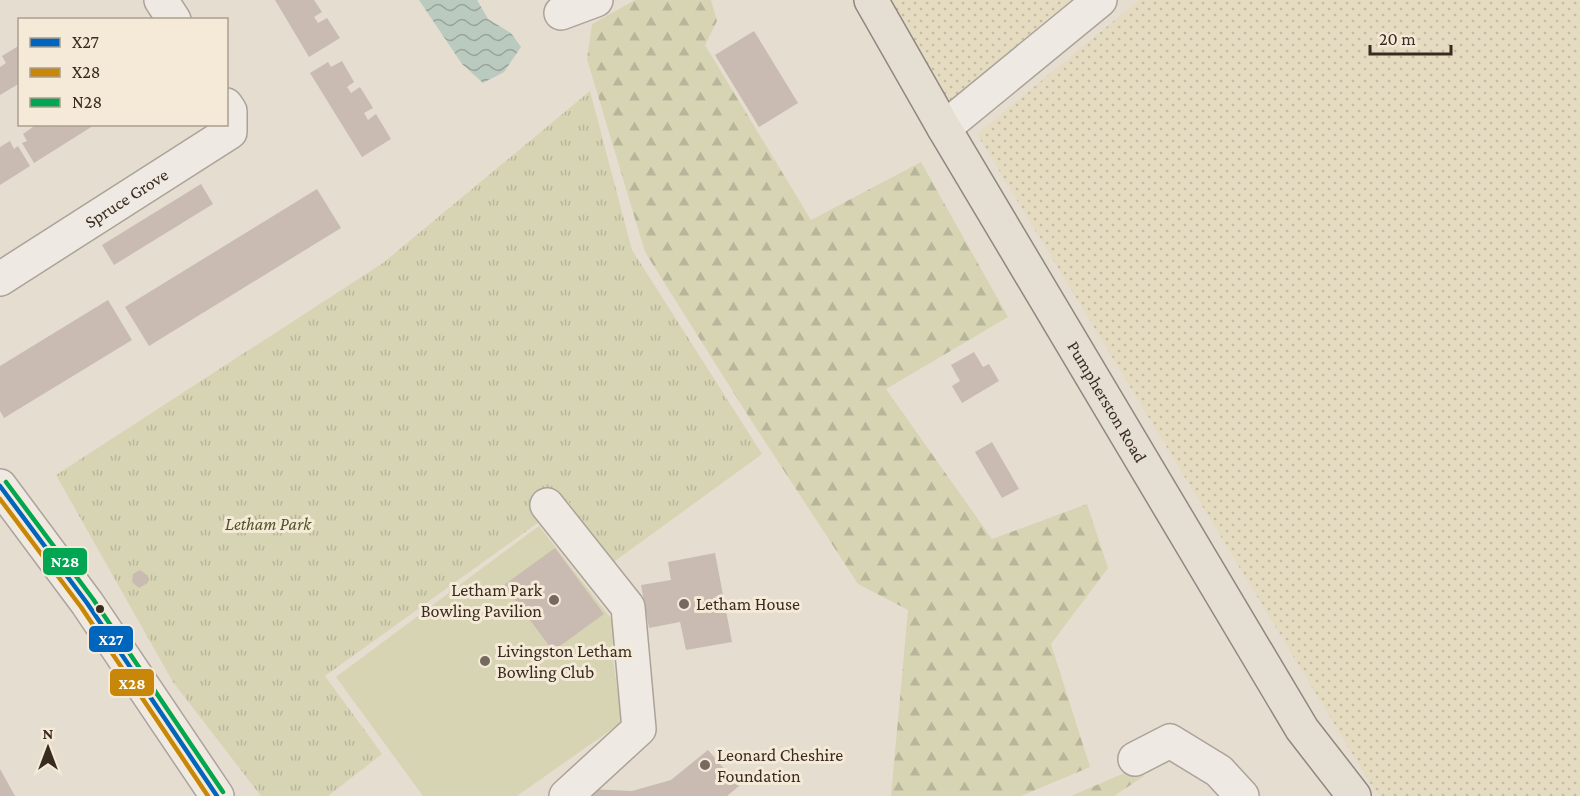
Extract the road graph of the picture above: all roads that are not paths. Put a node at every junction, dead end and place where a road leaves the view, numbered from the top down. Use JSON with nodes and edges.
{"nodes":[{"id":1,"x":161,"y":0,"type":"edge"},
{"id":2,"x":596,"y":0,"type":"edge"},
{"id":3,"x":871,"y":0,"type":"edge"},
{"id":4,"x":1100,"y":0,"type":"edge"},
{"id":5,"x":561,"y":13,"type":"dead end"},
{"id":6,"x":173,"y":18,"type":"edge"},
{"id":7,"x":228,"y":108,"type":"edge"},
{"id":8,"x":944,"y":128,"type":"junction"},
{"id":9,"x":0,"y":279,"type":"edge"},
{"id":10,"x":0,"y":486,"type":"edge"},
{"id":11,"x":547,"y":505,"type":"dead end"},
{"id":12,"x":1135,"y":759,"type":"dead end"},
{"id":13,"x":217,"y":796,"type":"edge"},
{"id":14,"x":566,"y":796,"type":"edge"},
{"id":15,"x":1242,"y":796,"type":"edge"},
{"id":16,"x":1354,"y":796,"type":"edge"}],
"edges":[{"from":1,"to":6,"type":"street"},
{"from":2,"to":5,"type":"street"},
{"from":3,"to":8,"type":"main road","name":"Pumpherston Road"},
{"from":4,"to":8,"type":"street"},
{"from":7,"to":9,"type":"street","name":"Spruce Grove"},
{"from":8,"to":16,"type":"main road","name":"Pumpherston Road"},
{"from":10,"to":13,"type":"street"},
{"from":11,"to":14,"type":"street"},
{"from":12,"to":15,"type":"street"}]}
